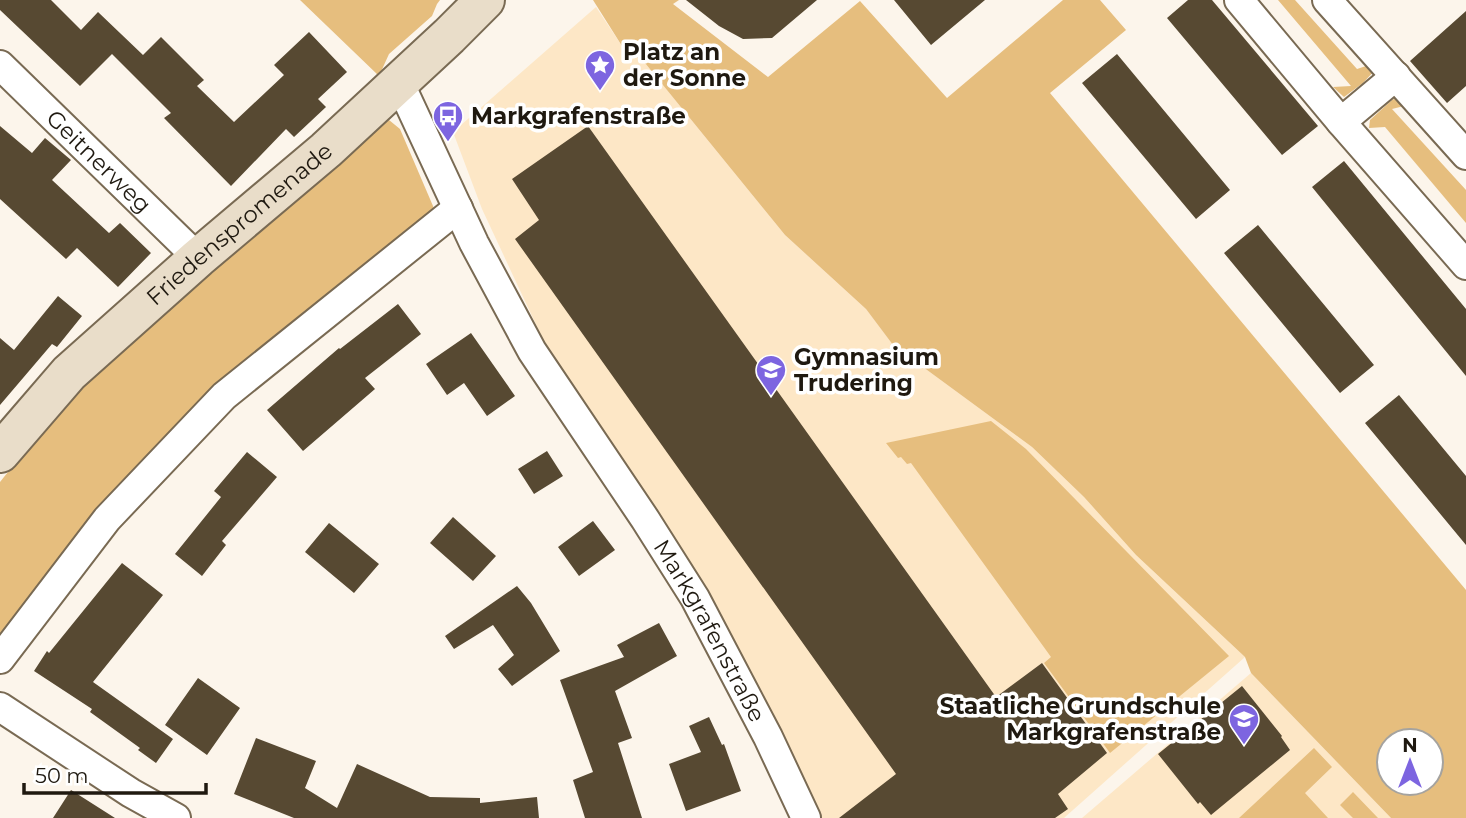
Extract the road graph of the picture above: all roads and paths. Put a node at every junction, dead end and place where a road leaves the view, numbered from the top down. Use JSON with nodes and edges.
{"nodes":[{"id":1,"x":485,"y":0,"type":"edge"},
{"id":2,"x":1239,"y":0,"type":"edge"},
{"id":3,"x":1327,"y":0,"type":"edge"},
{"id":4,"x":0,"y":65,"type":"edge"},
{"id":5,"x":1396,"y":76,"type":"junction"},
{"id":6,"x":399,"y":82,"type":"junction"},
{"id":7,"x":1341,"y":122,"type":"junction"},
{"id":8,"x":1466,"y":155,"type":"edge"},
{"id":9,"x":458,"y":208,"type":"junction"},
{"id":10,"x":198,"y":258,"type":"junction"},
{"id":11,"x":1466,"y":265,"type":"edge"},
{"id":12,"x":0,"y":453,"type":"edge"},
{"id":13,"x":0,"y":659,"type":"edge"},
{"id":14,"x":0,"y":707,"type":"edge"},
{"id":15,"x":176,"y":818,"type":"edge"},
{"id":16,"x":806,"y":818,"type":"edge"}],
"edges":[{"from":1,"to":6,"type":"street","name":"Friedenspromenade"},
{"from":2,"to":7,"type":"street"},
{"from":3,"to":5,"type":"street"},
{"from":4,"to":10,"type":"street","name":"Geitnerweg"},
{"from":5,"to":7,"type":"street"},
{"from":5,"to":8,"type":"street"},
{"from":6,"to":9,"type":"street","name":"Markgrafenstraße"},
{"from":6,"to":10,"type":"street","name":"Friedenspromenade"},
{"from":7,"to":11,"type":"street"},
{"from":9,"to":13,"type":"street"},
{"from":9,"to":16,"type":"street","name":"Markgrafenstraße"},
{"from":10,"to":12,"type":"street","name":"Friedenspromenade"},
{"from":14,"to":15,"type":"street"}]}
